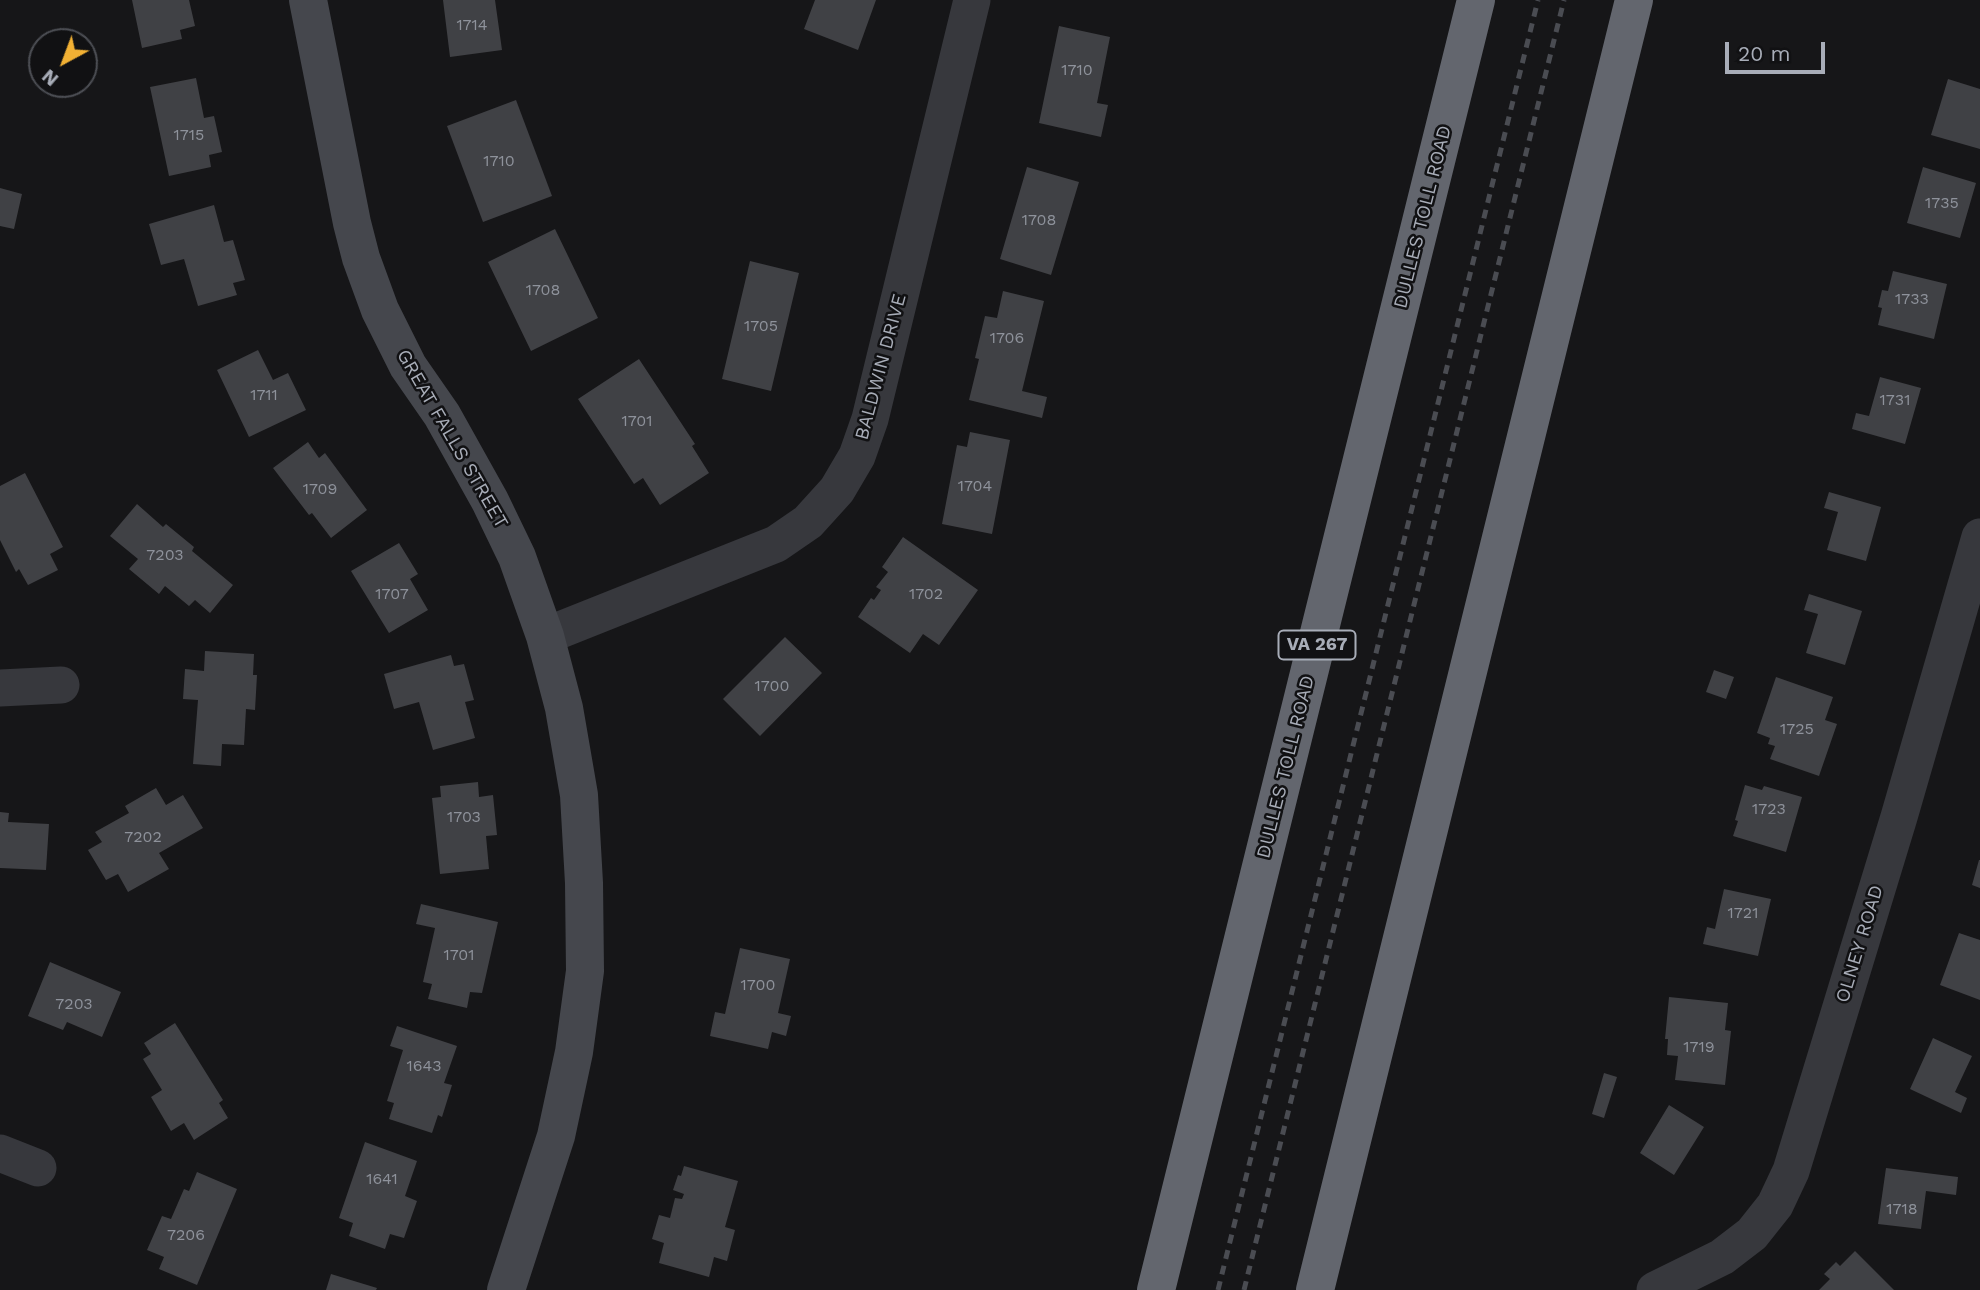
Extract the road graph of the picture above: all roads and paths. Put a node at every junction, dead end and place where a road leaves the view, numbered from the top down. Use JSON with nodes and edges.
{"nodes":[{"id":1,"x":308,"y":0,"type":"edge"},
{"id":2,"x":972,"y":0,"type":"edge"},
{"id":3,"x":1476,"y":0,"type":"edge"},
{"id":4,"x":1634,"y":0,"type":"edge"},
{"id":5,"x":1980,"y":537,"type":"edge"},
{"id":6,"x":545,"y":636,"type":"junction"},
{"id":7,"x":61,"y":685,"type":"dead end"},
{"id":8,"x":0,"y":688,"type":"edge"},
{"id":9,"x":0,"y":1153,"type":"edge"},
{"id":10,"x":38,"y":1168,"type":"dead end"},
{"id":11,"x":506,"y":1290,"type":"edge"},
{"id":12,"x":1156,"y":1290,"type":"edge"},
{"id":13,"x":1315,"y":1290,"type":"edge"},
{"id":14,"x":1655,"y":1290,"type":"edge"}],
"edges":[{"from":1,"to":6,"type":"main road","name":"GREAT FALLS STREET"},
{"from":2,"to":6,"type":"street","name":"BALDWIN DRIVE"},
{"from":3,"to":12,"type":"highway","name":"DULLES TOLL ROAD","number":"VA 267"},
{"from":4,"to":13,"type":"highway"},
{"from":5,"to":14,"type":"street","name":"OLNEY ROAD"},
{"from":6,"to":11,"type":"main road","name":"GREAT FALLS STREET"},
{"from":7,"to":8,"type":"street"},
{"from":9,"to":10,"type":"street"}]}
